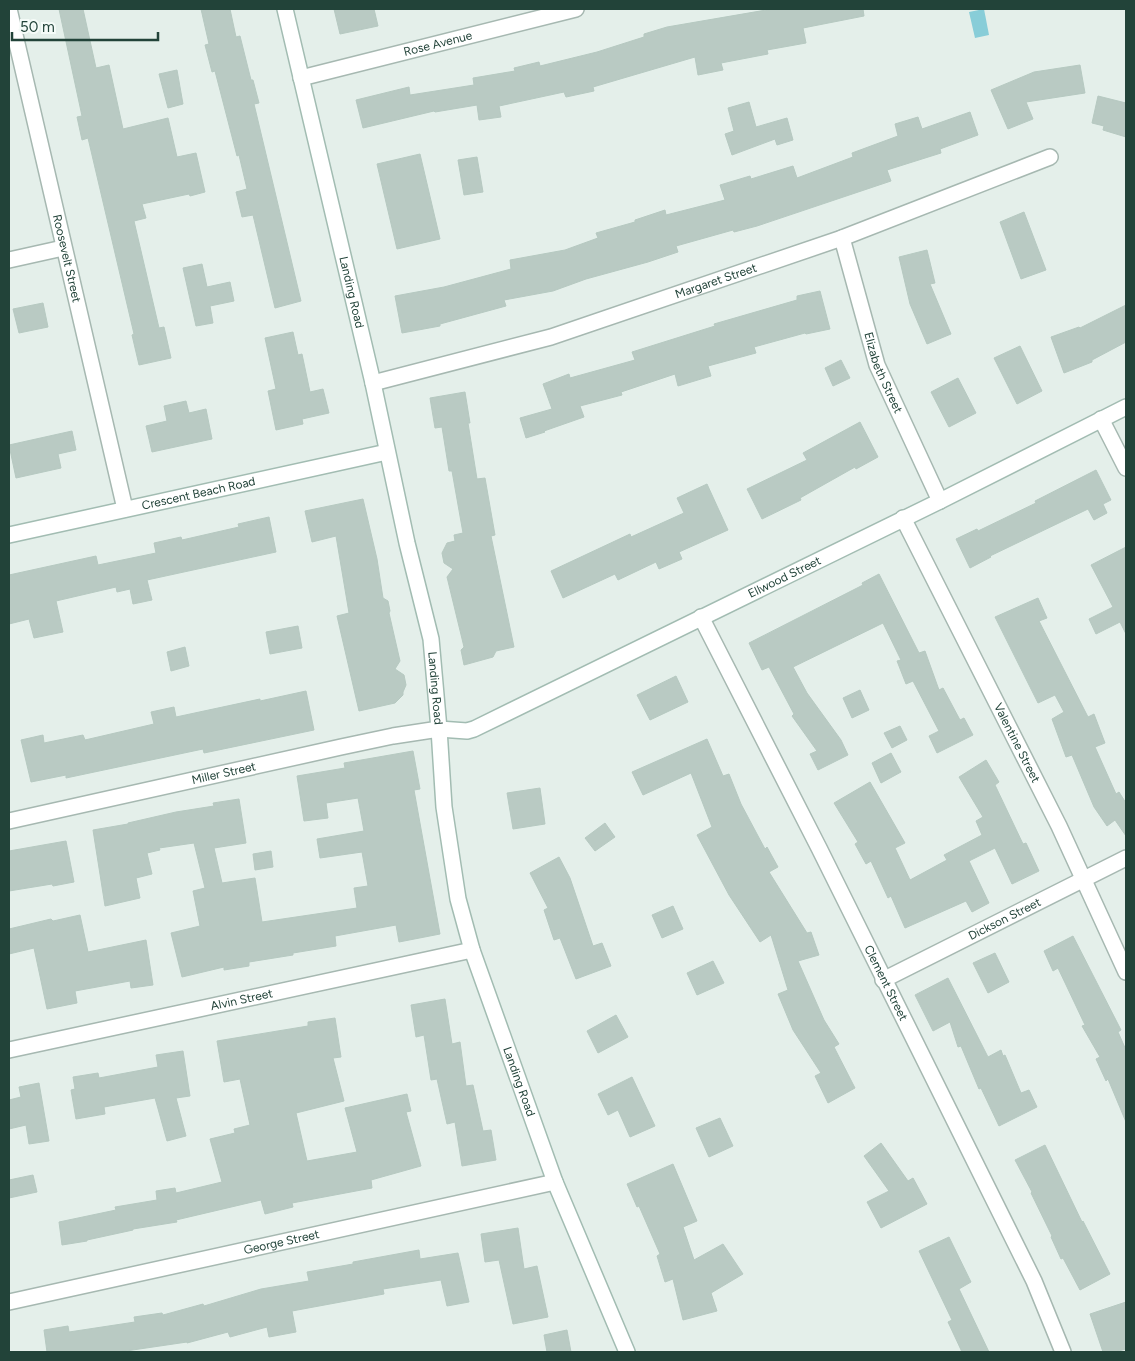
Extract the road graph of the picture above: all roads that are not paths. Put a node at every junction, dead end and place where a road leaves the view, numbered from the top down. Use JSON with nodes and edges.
{"nodes":[{"id":1,"x":9,"y":9,"type":"edge"},
{"id":2,"x":285,"y":9,"type":"edge"},
{"id":3,"x":576,"y":9,"type":"edge"},
{"id":4,"x":301,"y":78,"type":"junction"},
{"id":5,"x":1050,"y":158,"type":"dead end"},
{"id":6,"x":842,"y":238,"type":"junction"},
{"id":7,"x":63,"y":248,"type":"junction"},
{"id":8,"x":9,"y":260,"type":"edge"},
{"id":9,"x":373,"y":383,"type":"junction"},
{"id":10,"x":1126,"y":408,"type":"edge"},
{"id":11,"x":1102,"y":419,"type":"junction"},
{"id":12,"x":387,"y":452,"type":"junction"},
{"id":13,"x":1126,"y":468,"type":"edge"},
{"id":14,"x":940,"y":501,"type":"junction"},
{"id":15,"x":125,"y":509,"type":"junction"},
{"id":16,"x":903,"y":518,"type":"junction"},
{"id":17,"x":9,"y":535,"type":"edge"},
{"id":18,"x":701,"y":617,"type":"junction"},
{"id":19,"x":439,"y":729,"type":"junction"},
{"id":20,"x":9,"y":821,"type":"edge"},
{"id":21,"x":1126,"y":858,"type":"edge"},
{"id":22,"x":1083,"y":880,"type":"junction"},
{"id":23,"x":472,"y":950,"type":"junction"},
{"id":24,"x":1126,"y":972,"type":"edge"},
{"id":25,"x":883,"y":980,"type":"junction"},
{"id":26,"x":9,"y":1050,"type":"edge"},
{"id":27,"x":555,"y":1182,"type":"junction"},
{"id":28,"x":9,"y":1302,"type":"edge"},
{"id":29,"x":627,"y":1352,"type":"edge"},
{"id":30,"x":1063,"y":1352,"type":"edge"}],
"edges":[{"from":1,"to":7,"type":"street","name":"Roosevelt Street"},
{"from":2,"to":4,"type":"street","name":"Landing Road"},
{"from":3,"to":4,"type":"street","name":"Rose Avenue"},
{"from":4,"to":9,"type":"street","name":"Landing Road"},
{"from":5,"to":6,"type":"street","name":"Margaret Street"},
{"from":6,"to":9,"type":"street","name":"Margaret Street"},
{"from":6,"to":14,"type":"street","name":"Elizabeth Street"},
{"from":7,"to":8,"type":"street"},
{"from":7,"to":15,"type":"street","name":"Roosevelt Street"},
{"from":9,"to":12,"type":"street","name":"Landing Road"},
{"from":10,"to":11,"type":"street","name":"Ellwood Street"},
{"from":11,"to":13,"type":"street"},
{"from":11,"to":14,"type":"street","name":"Ellwood Street"},
{"from":12,"to":15,"type":"street","name":"Crescent Beach Road"},
{"from":12,"to":19,"type":"street","name":"Landing Road"},
{"from":14,"to":16,"type":"street","name":"Ellwood Street"},
{"from":15,"to":17,"type":"street","name":"Crescent Beach Road"},
{"from":16,"to":18,"type":"street","name":"Ellwood Street"},
{"from":16,"to":22,"type":"street","name":"Valentine Street"},
{"from":18,"to":19,"type":"street","name":"Ellwood Street"},
{"from":18,"to":25,"type":"street","name":"Clement Street"},
{"from":19,"to":20,"type":"street","name":"Miller Street"},
{"from":19,"to":23,"type":"street","name":"Landing Road"},
{"from":21,"to":22,"type":"street","name":"Dickson Street"},
{"from":22,"to":24,"type":"street","name":"Valentine Street"},
{"from":22,"to":25,"type":"street","name":"Dickson Street"},
{"from":23,"to":26,"type":"street","name":"Alvin Street"},
{"from":23,"to":27,"type":"street","name":"Landing Road"},
{"from":25,"to":30,"type":"street","name":"Clement Street"},
{"from":27,"to":28,"type":"street","name":"George Street"},
{"from":27,"to":29,"type":"street","name":"Landing Road"}]}
